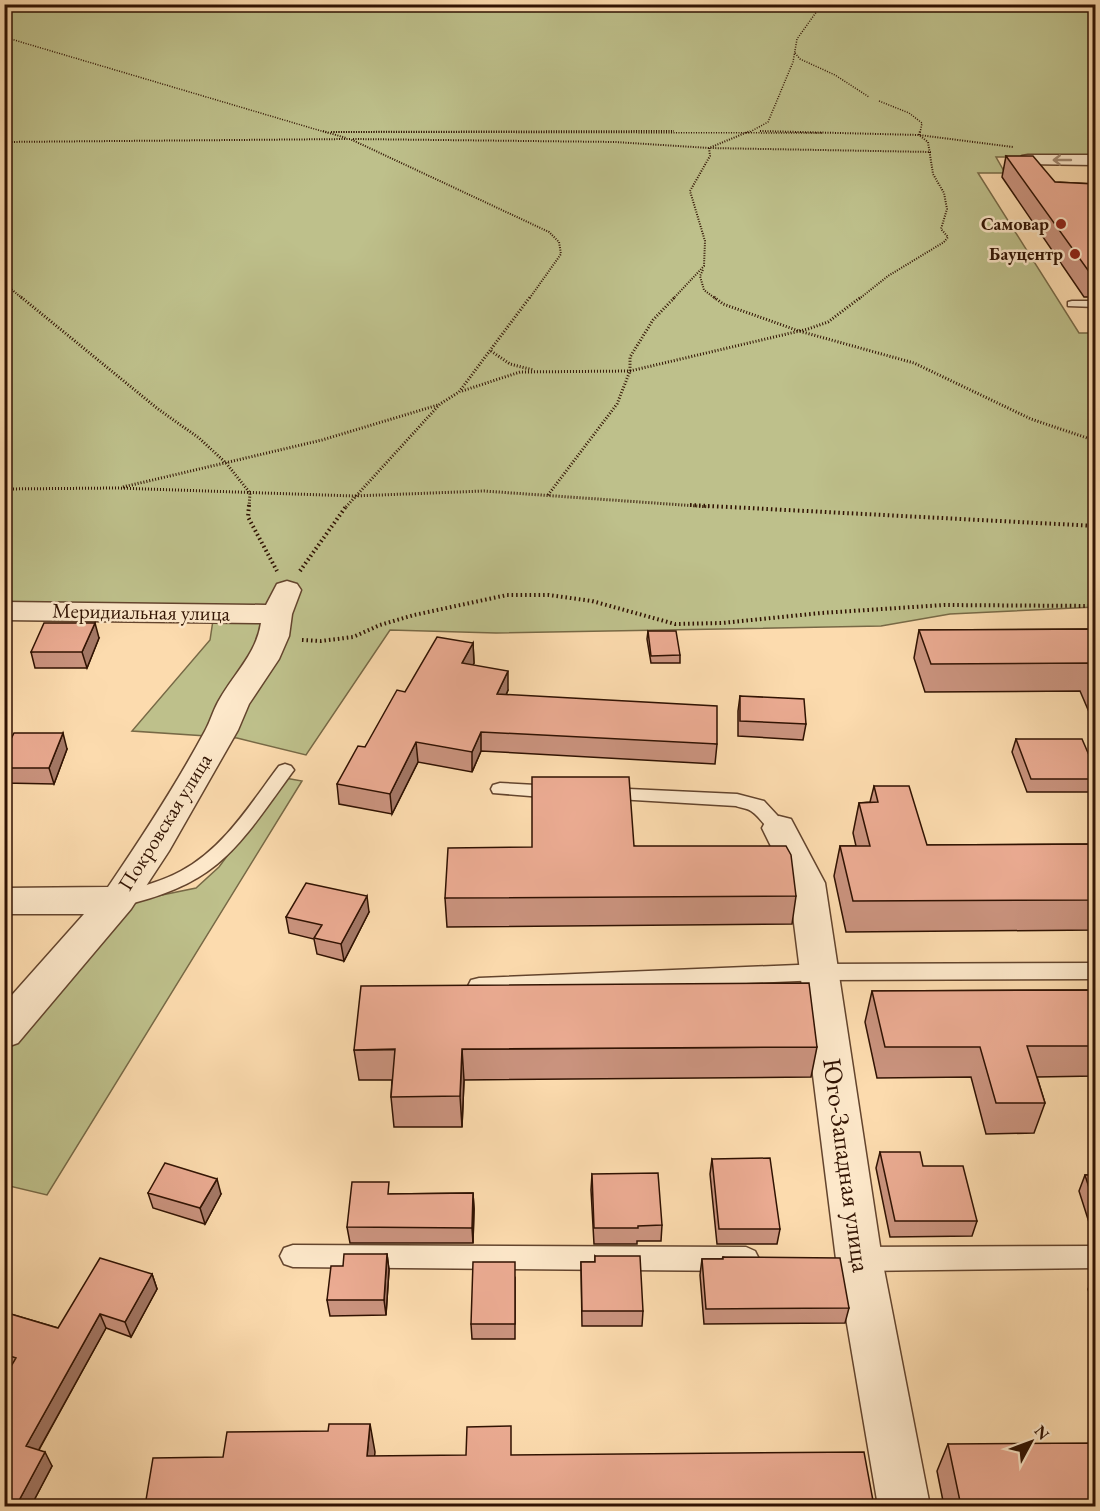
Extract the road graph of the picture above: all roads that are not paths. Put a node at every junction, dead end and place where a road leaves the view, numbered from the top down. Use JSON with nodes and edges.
{"nodes":[{"id":1,"x":1095,"y":160,"type":"edge"},
{"id":2,"x":1039,"y":174,"type":"edge"},
{"id":3,"x":1072,"y":304,"type":"dead end"},
{"id":4,"x":1095,"y":304,"type":"edge"},
{"id":5,"x":4,"y":611,"type":"edge"},
{"id":6,"x":280,"y":613,"type":"joint"},
{"id":7,"x":285,"y":770,"type":"dead end"},
{"id":8,"x":500,"y":789,"type":"dead end"},
{"id":9,"x":571,"y":792,"type":"edge"},
{"id":10,"x":595,"y":794,"type":"edge"},
{"id":11,"x":779,"y":828,"type":"joint"},
{"id":12,"x":118,"y":900,"type":"junction"},
{"id":13,"x":4,"y":901,"type":"edge"},
{"id":14,"x":1095,"y":971,"type":"edge"},
{"id":15,"x":821,"y":972,"type":"junction"},
{"id":16,"x":463,"y":987,"type":"edge"},
{"id":17,"x":4,"y":1032,"type":"edge"},
{"id":18,"x":293,"y":1256,"type":"dead end"},
{"id":19,"x":1095,"y":1257,"type":"edge"},
{"id":20,"x":764,"y":1259,"type":"edge"},
{"id":21,"x":847,"y":1259,"type":"junction"},
{"id":22,"x":904,"y":1506,"type":"edge"}],
"edges":[{"from":1,"to":2,"type":"street","one_way":true},
{"from":3,"to":4,"type":"lane"},
{"from":5,"to":6,"type":"street","name":"Меридиальная улица"},
{"from":6,"to":12,"type":"street","name":"Покровская улица"},
{"from":7,"to":12,"type":"lane"},
{"from":8,"to":9,"type":"lane"},
{"from":10,"to":11,"type":"lane"},
{"from":11,"to":15,"type":"street","name":"Юго-Западная улица"},
{"from":12,"to":13,"type":"street"},
{"from":12,"to":17,"type":"street","name":"Покровская улица"},
{"from":14,"to":15,"type":"lane"},
{"from":15,"to":16,"type":"lane"},
{"from":15,"to":21,"type":"street","name":"Юго-Западная улица"},
{"from":18,"to":20,"type":"lane"},
{"from":19,"to":21,"type":"lane"},
{"from":21,"to":22,"type":"street","name":"Юго-Западная улица"}]}
